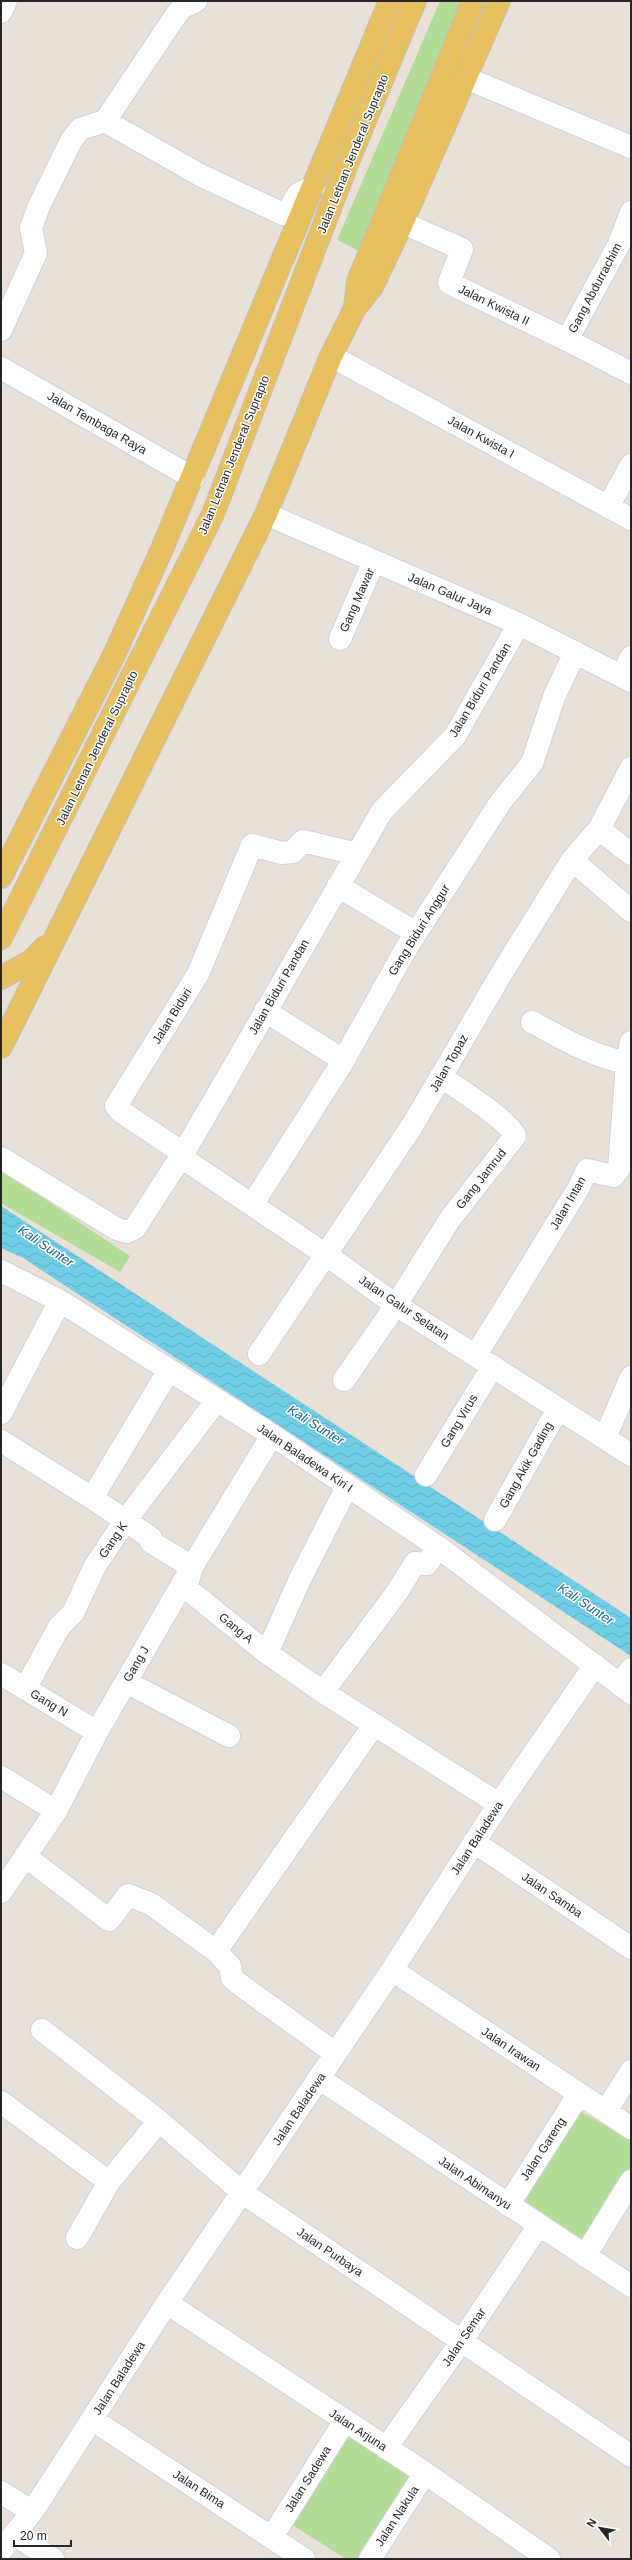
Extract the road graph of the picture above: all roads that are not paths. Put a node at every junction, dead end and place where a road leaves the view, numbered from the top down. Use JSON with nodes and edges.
{"nodes":[{"id":1,"x":6,"y":1,"type":"edge"},
{"id":2,"x":196,"y":1,"type":"edge"},
{"id":3,"x":390,"y":1,"type":"edge"},
{"id":4,"x":415,"y":1,"type":"edge"},
{"id":5,"x":473,"y":1,"type":"edge"},
{"id":6,"x":499,"y":1,"type":"edge"},
{"id":7,"x":1,"y":12,"type":"edge"},
{"id":8,"x":466,"y":78,"type":"junction"},
{"id":9,"x":105,"y":121,"type":"junction"},
{"id":10,"x":631,"y":147,"type":"edge"},
{"id":11,"x":314,"y":186,"type":"junction"},
{"id":12,"x":631,"y":212,"type":"edge"},
{"id":13,"x":403,"y":223,"type":"junction"},
{"id":14,"x":355,"y":308,"type":"junction"},
{"id":15,"x":1,"y":330,"type":"edge"},
{"id":16,"x":567,"y":340,"type":"junction"},
{"id":17,"x":331,"y":356,"type":"junction"},
{"id":18,"x":1,"y":368,"type":"edge"},
{"id":19,"x":631,"y":374,"type":"edge"},
{"id":20,"x":631,"y":465,"type":"edge"},
{"id":21,"x":193,"y":478,"type":"junction"},
{"id":22,"x":608,"y":507,"type":"junction"},
{"id":23,"x":266,"y":514,"type":"junction"},
{"id":24,"x":631,"y":519,"type":"edge"},
{"id":25,"x":374,"y":561,"type":"junction"},
{"id":26,"x":519,"y":624,"type":"junction"},
{"id":27,"x":340,"y":638,"type":"dead end"},
{"id":28,"x":575,"y":652,"type":"junction"},
{"id":29,"x":631,"y":657,"type":"edge"},
{"id":30,"x":626,"y":679,"type":"edge"},
{"id":31,"x":631,"y":768,"type":"edge"},
{"id":32,"x":599,"y":829,"type":"junction"},
{"id":33,"x":357,"y":854,"type":"junction"},
{"id":34,"x":631,"y":854,"type":"edge"},
{"id":35,"x":572,"y":860,"type":"junction"},
{"id":36,"x":1,"y":877,"type":"edge"},
{"id":37,"x":338,"y":886,"type":"junction"},
{"id":38,"x":631,"y":912,"type":"edge"},
{"id":39,"x":416,"y":933,"type":"junction"},
{"id":40,"x":1,"y":938,"type":"edge"},
{"id":41,"x":52,"y":941,"type":"junction"},
{"id":42,"x":1,"y":978,"type":"edge"},
{"id":43,"x":265,"y":1011,"type":"junction"},
{"id":44,"x":532,"y":1022,"type":"dead end"},
{"id":45,"x":1,"y":1047,"type":"edge"},
{"id":46,"x":629,"y":1053,"type":"edge"},
{"id":47,"x":343,"y":1060,"type":"junction"},
{"id":48,"x":440,"y":1077,"type":"junction"},
{"id":49,"x":182,"y":1155,"type":"junction"},
{"id":50,"x":1,"y":1158,"type":"edge"},
{"id":51,"x":252,"y":1205,"type":"junction"},
{"id":52,"x":325,"y":1254,"type":"junction"},
{"id":53,"x":1,"y":1271,"type":"edge"},
{"id":54,"x":60,"y":1301,"type":"junction"},
{"id":55,"x":396,"y":1305,"type":"junction"},
{"id":56,"x":259,"y":1354,"type":"dead end"},
{"id":57,"x":484,"y":1361,"type":"junction"},
{"id":58,"x":169,"y":1370,"type":"junction"},
{"id":59,"x":631,"y":1377,"type":"edge"},
{"id":60,"x":344,"y":1380,"type":"dead end"},
{"id":61,"x":217,"y":1400,"type":"junction"},
{"id":62,"x":558,"y":1409,"type":"junction"},
{"id":63,"x":1,"y":1413,"type":"edge"},
{"id":64,"x":272,"y":1435,"type":"junction"},
{"id":65,"x":604,"y":1438,"type":"junction"},
{"id":66,"x":1,"y":1441,"type":"edge"},
{"id":67,"x":631,"y":1454,"type":"edge"},
{"id":68,"x":426,"y":1475,"type":"dead end"},
{"id":69,"x":347,"y":1487,"type":"junction"},
{"id":70,"x":92,"y":1498,"type":"junction"},
{"id":71,"x":495,"y":1520,"type":"dead end"},
{"id":72,"x":125,"y":1521,"type":"junction"},
{"id":73,"x":438,"y":1547,"type":"junction"},
{"id":74,"x":192,"y":1567,"type":"junction"},
{"id":75,"x":267,"y":1653,"type":"junction"},
{"id":76,"x":595,"y":1666,"type":"junction"},
{"id":77,"x":1,"y":1674,"type":"edge"},
{"id":78,"x":628,"y":1680,"type":"edge"},
{"id":79,"x":126,"y":1682,"type":"junction"},
{"id":80,"x":25,"y":1689,"type":"junction"},
{"id":81,"x":323,"y":1692,"type":"junction"},
{"id":82,"x":374,"y":1725,"type":"junction"},
{"id":83,"x":96,"y":1732,"type":"junction"},
{"id":84,"x":229,"y":1736,"type":"dead end"},
{"id":85,"x":1,"y":1777,"type":"edge"},
{"id":86,"x":499,"y":1804,"type":"junction"},
{"id":87,"x":56,"y":1812,"type":"junction"},
{"id":88,"x":474,"y":1842,"type":"junction"},
{"id":89,"x":25,"y":1856,"type":"junction"},
{"id":90,"x":1,"y":1892,"type":"edge"},
{"id":91,"x":631,"y":1948,"type":"edge"},
{"id":92,"x":216,"y":1951,"type":"junction"},
{"id":93,"x":392,"y":1970,"type":"junction"},
{"id":94,"x":42,"y":2030,"type":"dead end"},
{"id":95,"x":328,"y":2048,"type":"junction"},
{"id":96,"x":631,"y":2072,"type":"edge"},
{"id":97,"x":320,"y":2079,"type":"junction"},
{"id":98,"x":579,"y":2094,"type":"junction"},
{"id":99,"x":1,"y":2102,"type":"edge"},
{"id":100,"x":606,"y":2111,"type":"junction"},
{"id":101,"x":159,"y":2121,"type":"junction"},
{"id":102,"x":631,"y":2128,"type":"edge"},
{"id":103,"x":631,"y":2181,"type":"edge"},
{"id":104,"x":109,"y":2182,"type":"junction"},
{"id":105,"x":239,"y":2189,"type":"junction"},
{"id":106,"x":508,"y":2205,"type":"junction"},
{"id":107,"x":539,"y":2225,"type":"junction"},
{"id":108,"x":77,"y":2238,"type":"dead end"},
{"id":109,"x":585,"y":2256,"type":"junction"},
{"id":110,"x":631,"y":2286,"type":"edge"},
{"id":111,"x":167,"y":2303,"type":"junction"},
{"id":112,"x":462,"y":2342,"type":"junction"},
{"id":113,"x":92,"y":2420,"type":"junction"},
{"id":114,"x":344,"y":2422,"type":"junction"},
{"id":115,"x":386,"y":2448,"type":"junction"},
{"id":116,"x":631,"y":2456,"type":"edge"},
{"id":117,"x":425,"y":2473,"type":"junction"},
{"id":118,"x":1,"y":2492,"type":"edge"},
{"id":119,"x":32,"y":2512,"type":"junction"},
{"id":120,"x":15,"y":2534,"type":"junction"},
{"id":121,"x":272,"y":2537,"type":"junction"},
{"id":122,"x":1,"y":2551,"type":"edge"},
{"id":123,"x":53,"y":2559,"type":"edge"},
{"id":124,"x":304,"y":2559,"type":"edge"},
{"id":125,"x":370,"y":2559,"type":"edge"},
{"id":126,"x":549,"y":2559,"type":"edge"}],
"edges":[{"from":1,"to":7,"type":"street"},
{"from":2,"to":9,"type":"street"},
{"from":3,"to":11,"type":"main road","name":"Jalan Letnan Jenderal Suprapto"},
{"from":4,"to":40,"type":"main road","name":"Jalan Letnan Jenderal Suprapto"},
{"from":5,"to":14,"type":"main road"},
{"from":6,"to":8,"type":"main road"},
{"from":8,"to":10,"type":"street"},
{"from":8,"to":13,"type":"main road"},
{"from":9,"to":11,"type":"street"},
{"from":9,"to":15,"type":"street"},
{"from":11,"to":21,"type":"main road","name":"Jalan Letnan Jenderal Suprapto"},
{"from":12,"to":16,"type":"street","name":"Gang Abdurrachim"},
{"from":13,"to":14,"type":"main road"},
{"from":13,"to":16,"type":"street","name":"Jalan Kwista II"},
{"from":14,"to":17,"type":"main road"},
{"from":16,"to":19,"type":"street","name":"Gang Abdurrachim"},
{"from":17,"to":22,"type":"street","name":"Jalan Kwista I"},
{"from":17,"to":23,"type":"main road"},
{"from":18,"to":21,"type":"street","name":"Jalan Tembaga Raya"},
{"from":20,"to":22,"type":"street"},
{"from":21,"to":36,"type":"main road","name":"Jalan Letnan Jenderal Suprapto"},
{"from":22,"to":24,"type":"street","name":"Jalan Kwista I"},
{"from":23,"to":25,"type":"street","name":"Jalan Galur Jaya"},
{"from":23,"to":41,"type":"main road"},
{"from":25,"to":26,"type":"street","name":"Jalan Galur Jaya"},
{"from":25,"to":27,"type":"street","name":"Gang Mawar"},
{"from":26,"to":28,"type":"street","name":"Jalan Galur Jaya"},
{"from":26,"to":33,"type":"street","name":"Jalan Biduri Pandan"},
{"from":28,"to":30,"type":"street","name":"Jalan Galur Jaya"},
{"from":28,"to":39,"type":"street","name":"Gang Biduri Anggur"},
{"from":29,"to":30,"type":"street"},
{"from":31,"to":32,"type":"street","name":"Jalan Topaz"},
{"from":32,"to":34,"type":"street"},
{"from":32,"to":35,"type":"street","name":"Jalan Topaz"},
{"from":33,"to":37,"type":"street","name":"Jalan Biduri Pandan"},
{"from":33,"to":49,"type":"street","name":"Jalan Biduri"},
{"from":35,"to":38,"type":"street"},
{"from":35,"to":48,"type":"street","name":"Jalan Topaz"},
{"from":37,"to":39,"type":"street"},
{"from":37,"to":43,"type":"street","name":"Jalan Biduri Pandan"},
{"from":39,"to":47,"type":"street","name":"Gang Biduri Anggur"},
{"from":41,"to":42,"type":"main road"},
{"from":41,"to":45,"type":"main road"},
{"from":43,"to":47,"type":"street"},
{"from":43,"to":49,"type":"street","name":"Jalan Biduri Pandan"},
{"from":44,"to":46,"type":"street"},
{"from":46,"to":57,"type":"street","name":"Jalan Intan"},
{"from":47,"to":51,"type":"street","name":"Gang Biduri Anggur"},
{"from":48,"to":52,"type":"street","name":"Jalan Topaz"},
{"from":48,"to":55,"type":"street","name":"Gang Jamrud"},
{"from":49,"to":50,"type":"street","name":"Jalan Biduri Pandan"},
{"from":49,"to":51,"type":"street","name":"Jalan Galur Selatan"},
{"from":51,"to":52,"type":"street","name":"Jalan Galur Selatan"},
{"from":52,"to":55,"type":"street","name":"Jalan Galur Selatan"},
{"from":52,"to":56,"type":"street","name":"Jalan Topaz"},
{"from":53,"to":54,"type":"street","name":"Jalan Baladewa Kiri I"},
{"from":54,"to":58,"type":"street","name":"Jalan Baladewa Kiri I"},
{"from":54,"to":63,"type":"street"},
{"from":55,"to":57,"type":"street","name":"Jalan Galur Selatan"},
{"from":55,"to":60,"type":"street"},
{"from":57,"to":62,"type":"street","name":"Jalan Galur Selatan"},
{"from":57,"to":68,"type":"street","name":"Gang Virus"},
{"from":58,"to":61,"type":"street","name":"Jalan Baladewa Kiri I"},
{"from":58,"to":70,"type":"street"},
{"from":59,"to":65,"type":"street"},
{"from":61,"to":64,"type":"street","name":"Jalan Baladewa Kiri I"},
{"from":61,"to":72,"type":"street","name":"Gang K"},
{"from":62,"to":65,"type":"street","name":"Jalan Galur Selatan"},
{"from":62,"to":71,"type":"street","name":"Gang Akik Gading"},
{"from":64,"to":69,"type":"street","name":"Jalan Baladewa Kiri I"},
{"from":64,"to":74,"type":"street","name":"Gang J"},
{"from":65,"to":67,"type":"street","name":"Jalan Galur Selatan"},
{"from":66,"to":70,"type":"street"},
{"from":69,"to":73,"type":"street","name":"Jalan Baladewa Kiri I"},
{"from":69,"to":75,"type":"street"},
{"from":70,"to":72,"type":"street"},
{"from":72,"to":74,"type":"street"},
{"from":72,"to":80,"type":"street","name":"Gang K"},
{"from":73,"to":76,"type":"street","name":"Jalan Baladewa Kiri I"},
{"from":73,"to":81,"type":"street"},
{"from":74,"to":75,"type":"street","name":"Gang A"},
{"from":74,"to":79,"type":"street","name":"Gang J"},
{"from":75,"to":81,"type":"street","name":"Gang A"},
{"from":76,"to":78,"type":"street","name":"Jalan Baladewa Kiri I"},
{"from":76,"to":86,"type":"street","name":"Jalan Baladewa"},
{"from":77,"to":80,"type":"street","name":"Gang N"},
{"from":79,"to":83,"type":"street","name":"Gang J"},
{"from":79,"to":84,"type":"street"},
{"from":80,"to":83,"type":"street","name":"Gang N"},
{"from":81,"to":82,"type":"street","name":"Gang A"},
{"from":82,"to":86,"type":"street","name":"Gang A"},
{"from":82,"to":92,"type":"street"},
{"from":83,"to":87,"type":"street","name":"Gang J"},
{"from":85,"to":87,"type":"street"},
{"from":86,"to":88,"type":"street","name":"Jalan Baladewa"},
{"from":87,"to":89,"type":"street","name":"Gang J"},
{"from":88,"to":91,"type":"street","name":"Jalan Samba"},
{"from":88,"to":93,"type":"street","name":"Jalan Baladewa"},
{"from":89,"to":90,"type":"street","name":"Gang J"},
{"from":89,"to":92,"type":"street"},
{"from":92,"to":95,"type":"street"},
{"from":93,"to":95,"type":"street","name":"Jalan Baladewa"},
{"from":93,"to":98,"type":"street","name":"Jalan Irawan"},
{"from":94,"to":101,"type":"street","name":"Jalan Purbaya"},
{"from":95,"to":97,"type":"street","name":"Jalan Baladewa"},
{"from":96,"to":100,"type":"street"},
{"from":97,"to":105,"type":"street","name":"Jalan Baladewa"},
{"from":97,"to":106,"type":"street","name":"Jalan Abimanyu"},
{"from":98,"to":100,"type":"street","name":"Jalan Irawan"},
{"from":98,"to":106,"type":"street","name":"Jalan Gareng"},
{"from":99,"to":104,"type":"street"},
{"from":100,"to":102,"type":"street","name":"Jalan Irawan"},
{"from":101,"to":104,"type":"street"},
{"from":101,"to":105,"type":"street","name":"Jalan Purbaya"},
{"from":103,"to":109,"type":"street"},
{"from":104,"to":108,"type":"street"},
{"from":105,"to":111,"type":"street","name":"Jalan Baladewa"},
{"from":105,"to":112,"type":"street","name":"Jalan Purbaya"},
{"from":106,"to":107,"type":"street","name":"Jalan Abimanyu"},
{"from":107,"to":109,"type":"street","name":"Jalan Abimanyu"},
{"from":107,"to":112,"type":"street","name":"Jalan Semar"},
{"from":109,"to":110,"type":"street","name":"Jalan Abimanyu"},
{"from":111,"to":113,"type":"street","name":"Jalan Baladewa"},
{"from":111,"to":114,"type":"street","name":"Jalan Arjuna"},
{"from":112,"to":115,"type":"street","name":"Jalan Semar"},
{"from":112,"to":116,"type":"street","name":"Jalan Purbaya"},
{"from":113,"to":119,"type":"street","name":"Jalan Baladewa"},
{"from":113,"to":121,"type":"street","name":"Jalan Bima"},
{"from":114,"to":115,"type":"street","name":"Jalan Arjuna"},
{"from":114,"to":121,"type":"street","name":"Jalan Sadewa"},
{"from":115,"to":117,"type":"street","name":"Jalan Arjuna"},
{"from":117,"to":125,"type":"street","name":"Jalan Nakula"},
{"from":117,"to":126,"type":"street","name":"Jalan Arjuna"},
{"from":118,"to":119,"type":"street"},
{"from":119,"to":120,"type":"street","name":"Jalan Baladewa"},
{"from":120,"to":122,"type":"street","name":"Jalan Baladewa"},
{"from":120,"to":123,"type":"street"},
{"from":121,"to":124,"type":"street","name":"Jalan Bima"}]}
